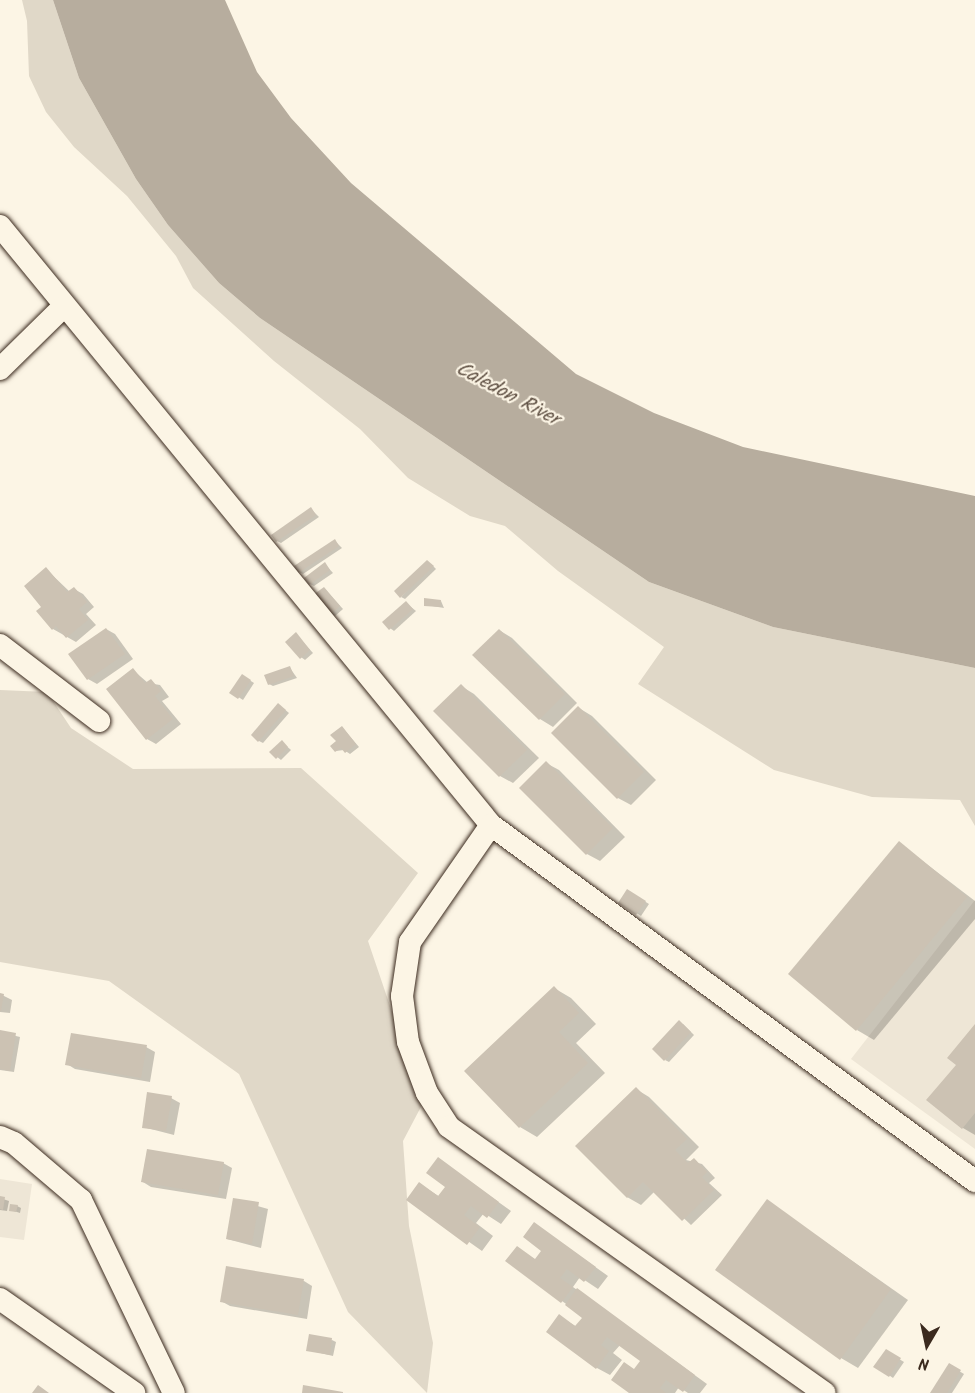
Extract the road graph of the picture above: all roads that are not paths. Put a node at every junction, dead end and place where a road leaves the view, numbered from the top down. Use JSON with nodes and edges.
{"nodes":[{"id":1,"x":0,"y":226,"type":"edge"},
{"id":2,"x":63,"y":307,"type":"junction"},
{"id":3,"x":0,"y":369,"type":"edge"},
{"id":4,"x":0,"y":645,"type":"edge"},
{"id":5,"x":99,"y":721,"type":"dead end"},
{"id":6,"x":491,"y":825,"type":"junction"},
{"id":7,"x":0,"y":1137,"type":"edge"},
{"id":8,"x":975,"y":1181,"type":"edge"},
{"id":9,"x":0,"y":1299,"type":"edge"},
{"id":10,"x":134,"y":1393,"type":"edge"},
{"id":11,"x":174,"y":1393,"type":"edge"},
{"id":12,"x":824,"y":1393,"type":"edge"}],
"edges":[{"from":1,"to":2,"type":"street"},
{"from":2,"to":3,"type":"street"},
{"from":2,"to":6,"type":"street"},
{"from":4,"to":5,"type":"street"},
{"from":6,"to":8,"type":"street"},
{"from":6,"to":12,"type":"street"},
{"from":7,"to":11,"type":"street"},
{"from":9,"to":10,"type":"street"}]}
